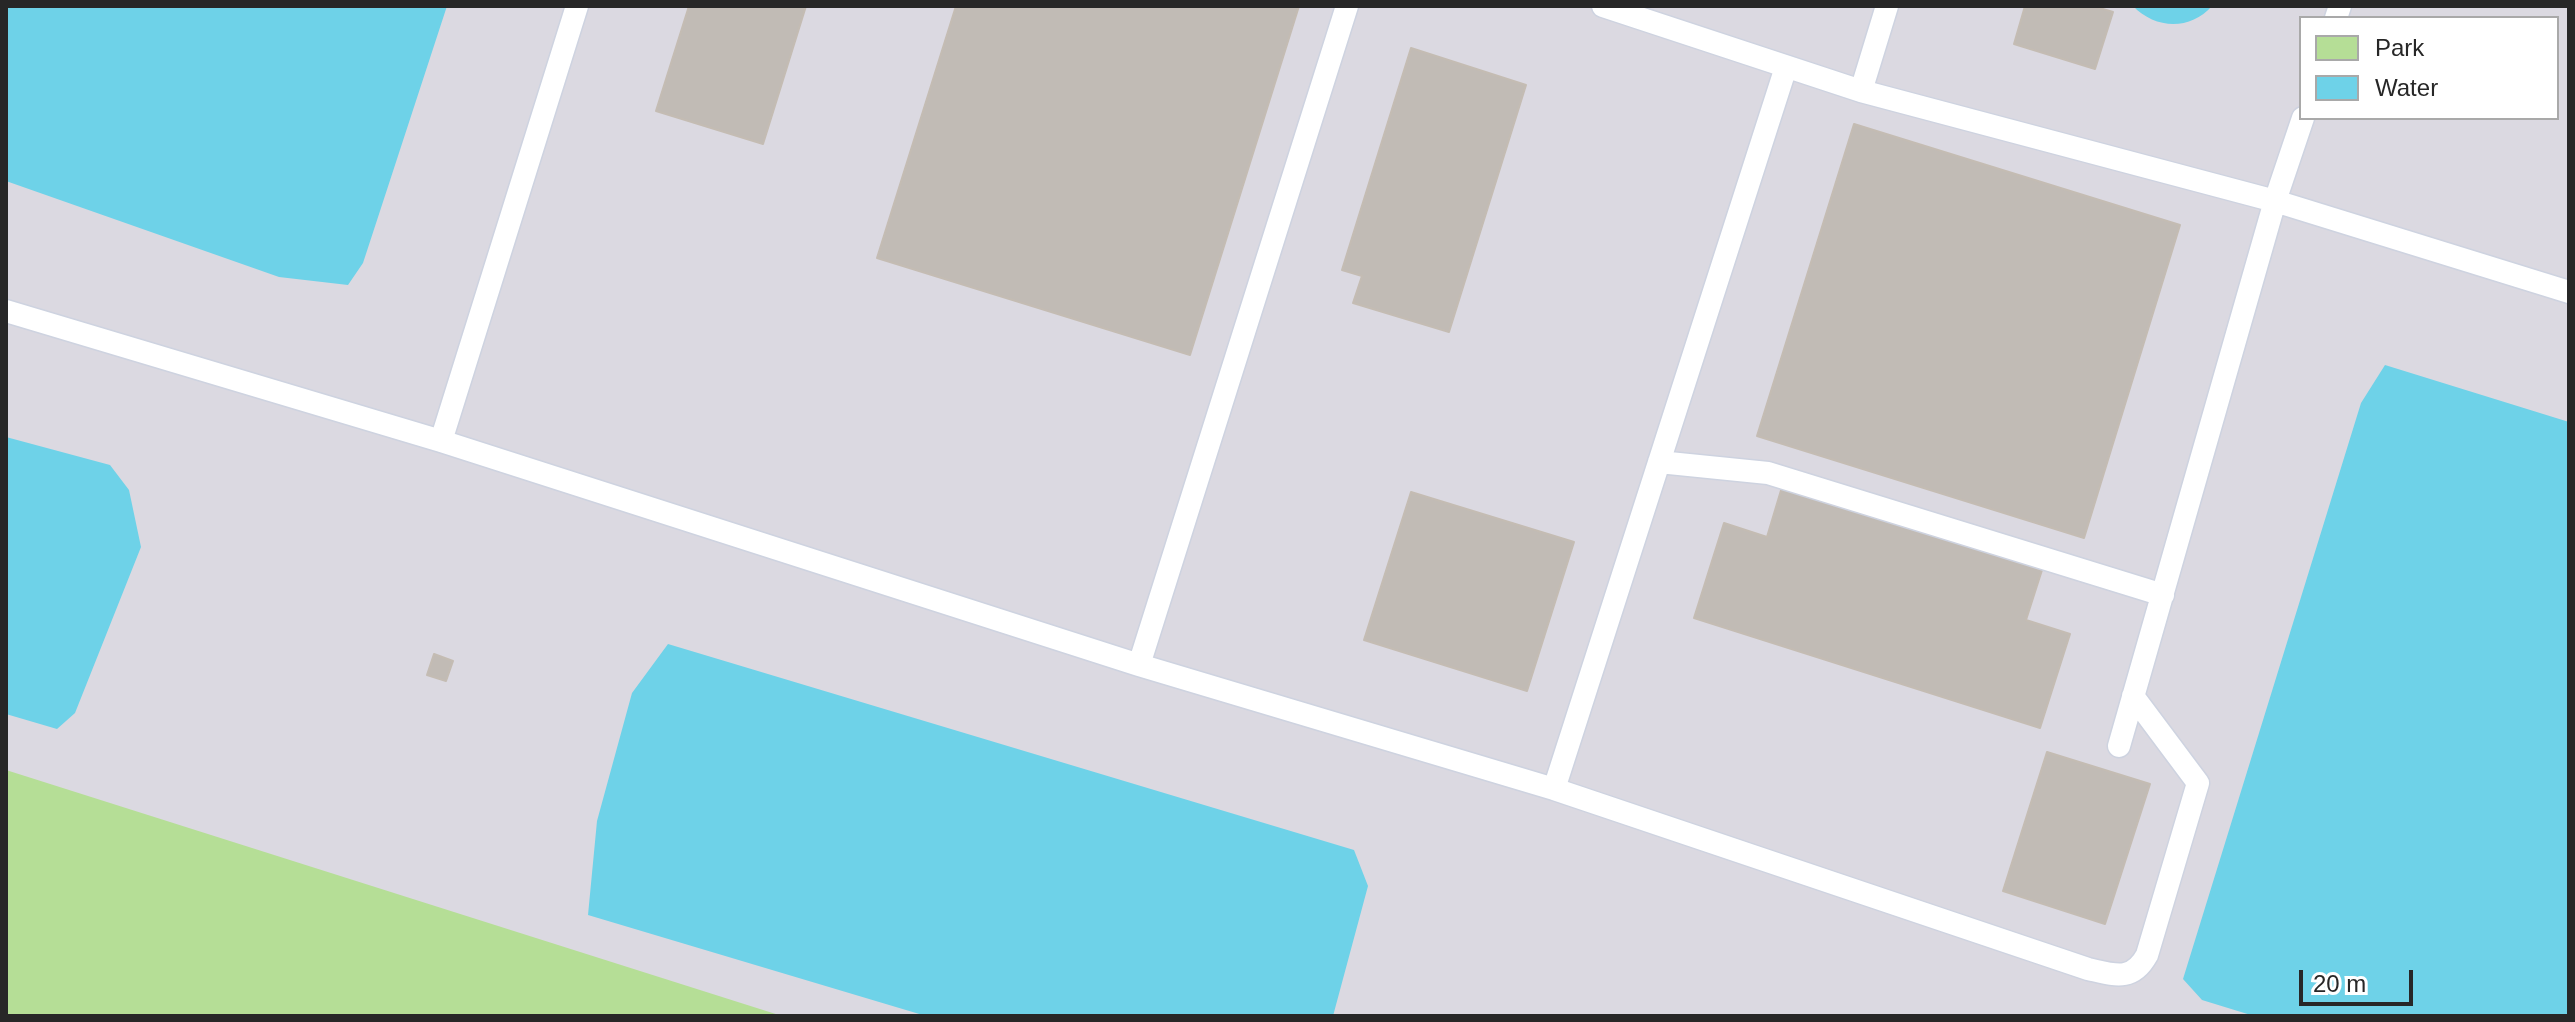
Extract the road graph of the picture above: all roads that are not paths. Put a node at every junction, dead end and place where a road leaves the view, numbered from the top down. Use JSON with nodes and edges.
{"nodes":[{"id":1,"x":577,"y":6,"type":"edge"},
{"id":2,"x":1347,"y":6,"type":"edge"},
{"id":3,"x":1603,"y":6,"type":"edge"},
{"id":4,"x":1887,"y":6,"type":"edge"},
{"id":5,"x":1786,"y":67,"type":"junction"},
{"id":6,"x":1861,"y":91,"type":"junction"},
{"id":7,"x":2302,"y":120,"type":"edge"},
{"id":8,"x":2275,"y":201,"type":"junction"},
{"id":9,"x":2569,"y":292,"type":"edge"},
{"id":10,"x":6,"y":311,"type":"edge"},
{"id":11,"x":441,"y":441,"type":"junction"},
{"id":12,"x":1659,"y":462,"type":"junction"},
{"id":13,"x":2163,"y":595,"type":"junction"},
{"id":14,"x":1139,"y":665,"type":"junction"},
{"id":15,"x":2133,"y":696,"type":"junction"},
{"id":16,"x":2119,"y":746,"type":"dead end"},
{"id":17,"x":1554,"y":789,"type":"junction"}],
"edges":[{"from":1,"to":11,"type":"lane"},
{"from":2,"to":14,"type":"lane"},
{"from":3,"to":5,"type":"lane"},
{"from":4,"to":6,"type":"lane"},
{"from":5,"to":6,"type":"lane"},
{"from":5,"to":12,"type":"lane"},
{"from":6,"to":8,"type":"lane"},
{"from":7,"to":8,"type":"lane"},
{"from":8,"to":9,"type":"lane"},
{"from":8,"to":13,"type":"lane"},
{"from":10,"to":11,"type":"lane"},
{"from":11,"to":14,"type":"lane"},
{"from":12,"to":13,"type":"lane"},
{"from":12,"to":17,"type":"lane"},
{"from":13,"to":15,"type":"lane"},
{"from":14,"to":17,"type":"lane"},
{"from":15,"to":16,"type":"lane"},
{"from":15,"to":17,"type":"lane"}]}
